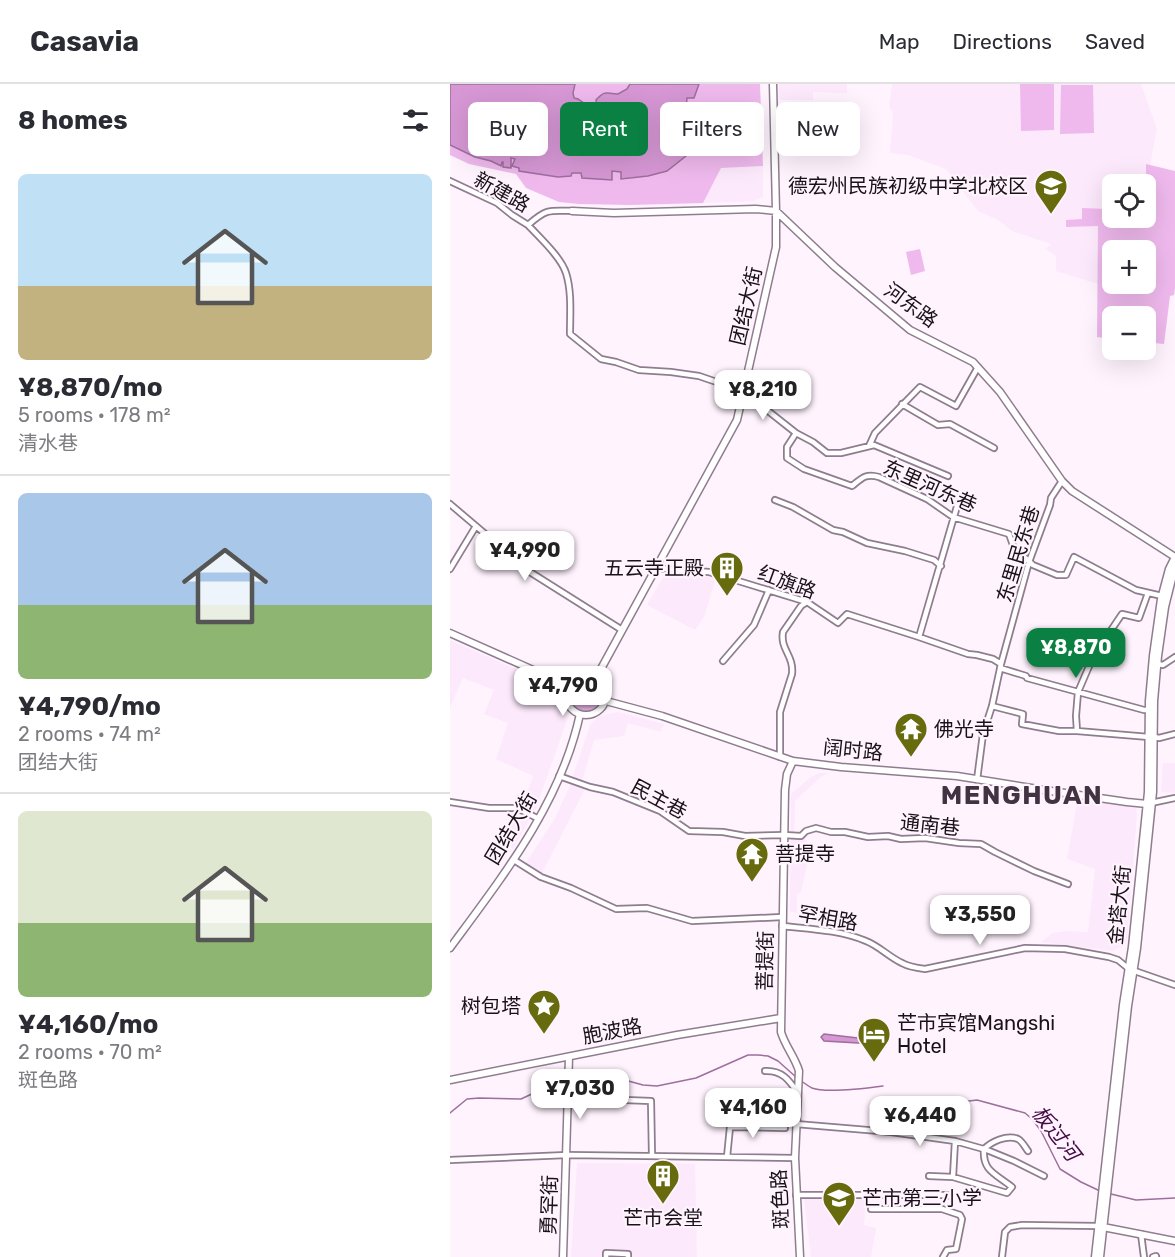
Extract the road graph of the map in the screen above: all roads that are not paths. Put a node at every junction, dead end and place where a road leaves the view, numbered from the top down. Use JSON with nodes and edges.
{"nodes":[{"id":1,"x":773,"y":84,"type":"edge"},
{"id":2,"x":450,"y":181,"type":"edge"},
{"id":3,"x":572,"y":211,"type":"joint"},
{"id":4,"x":776,"y":211,"type":"junction"},
{"id":5,"x":528,"y":225,"type":"junction"},
{"id":6,"x":978,"y":367,"type":"junction"},
{"id":7,"x":743,"y":391,"type":"junction"},
{"id":8,"x":902,"y":404,"type":"junction"},
{"id":9,"x":796,"y":433,"type":"junction"},
{"id":10,"x":869,"y":446,"type":"junction"},
{"id":11,"x":994,"y":447,"type":"dead end"},
{"id":12,"x":948,"y":476,"type":"dead end"},
{"id":13,"x":1062,"y":481,"type":"junction"},
{"id":14,"x":960,"y":496,"type":"dead end"},
{"id":15,"x":775,"y":500,"type":"dead end"},
{"id":16,"x":450,"y":504,"type":"edge"},
{"id":17,"x":953,"y":517,"type":"junction"},
{"id":18,"x":476,"y":526,"type":"junction"},
{"id":19,"x":1175,"y":557,"type":"edge"},
{"id":20,"x":1029,"y":562,"type":"junction"},
{"id":21,"x":940,"y":566,"type":"junction"},
{"id":22,"x":1175,"y":567,"type":"edge"},
{"id":23,"x":656,"y":568,"type":"junction"},
{"id":24,"x":450,"y":569,"type":"edge"},
{"id":25,"x":770,"y":590,"type":"junction"},
{"id":26,"x":1148,"y":593,"type":"junction"},
{"id":27,"x":1162,"y":596,"type":"junction"},
{"id":28,"x":807,"y":602,"type":"junction"},
{"id":29,"x":622,"y":630,"type":"junction"},
{"id":30,"x":450,"y":633,"type":"edge"},
{"id":31,"x":919,"y":637,"type":"junction"},
{"id":32,"x":1175,"y":657,"type":"edge"},
{"id":33,"x":723,"y":661,"type":"dead end"},
{"id":34,"x":1157,"y":664,"type":"junction"},
{"id":35,"x":1001,"y":666,"type":"junction"},
{"id":36,"x":596,"y":678,"type":"junction"},
{"id":37,"x":569,"y":686,"type":"junction"},
{"id":38,"x":1078,"y":692,"type":"junction"},
{"id":39,"x":606,"y":700,"type":"junction"},
{"id":40,"x":992,"y":706,"type":"junction"},
{"id":41,"x":1149,"y":710,"type":"junction"},
{"id":42,"x":580,"y":714,"type":"junction"},
{"id":43,"x":1077,"y":731,"type":"junction"},
{"id":44,"x":1175,"y":734,"type":"edge"},
{"id":45,"x":1151,"y":737,"type":"junction"},
{"id":46,"x":780,"y":757,"type":"junction"},
{"id":47,"x":793,"y":761,"type":"junction"},
{"id":48,"x":560,"y":776,"type":"junction"},
{"id":49,"x":977,"y":780,"type":"junction"},
{"id":50,"x":1175,"y":798,"type":"edge"},
{"id":51,"x":450,"y":802,"type":"edge"},
{"id":52,"x":1150,"y":804,"type":"junction"},
{"id":53,"x":539,"y":819,"type":"junction"},
{"id":54,"x":784,"y":835,"type":"junction"},
{"id":55,"x":514,"y":860,"type":"junction"},
{"id":56,"x":1068,"y":884,"type":"dead end"},
{"id":57,"x":782,"y":917,"type":"junction"},
{"id":58,"x":782,"y":926,"type":"junction"},
{"id":59,"x":450,"y":948,"type":"edge"},
{"id":60,"x":1131,"y":970,"type":"junction"},
{"id":61,"x":1175,"y":986,"type":"edge"},
{"id":62,"x":781,"y":1018,"type":"junction"},
{"id":63,"x":569,"y":1057,"type":"junction"},
{"id":64,"x":765,"y":1071,"type":"dead end"},
{"id":65,"x":450,"y":1080,"type":"edge"},
{"id":66,"x":798,"y":1091,"type":"junction"},
{"id":67,"x":625,"y":1100,"type":"dead end"},
{"id":68,"x":796,"y":1124,"type":"junction"},
{"id":69,"x":785,"y":1128,"type":"dead end"},
{"id":70,"x":955,"y":1141,"type":"junction"},
{"id":71,"x":984,"y":1149,"type":"junction"},
{"id":72,"x":1028,"y":1151,"type":"dead end"},
{"id":73,"x":567,"y":1155,"type":"junction"},
{"id":74,"x":652,"y":1156,"type":"junction"},
{"id":75,"x":727,"y":1157,"type":"junction"},
{"id":76,"x":795,"y":1158,"type":"junction"},
{"id":77,"x":450,"y":1160,"type":"edge"},
{"id":78,"x":929,"y":1176,"type":"dead end"},
{"id":79,"x":1044,"y":1176,"type":"dead end"},
{"id":80,"x":953,"y":1177,"type":"junction"},
{"id":81,"x":796,"y":1195,"type":"junction"},
{"id":82,"x":902,"y":1195,"type":"junction"},
{"id":83,"x":951,"y":1196,"type":"dead end"},
{"id":84,"x":871,"y":1209,"type":"dead end"},
{"id":85,"x":902,"y":1209,"type":"junction"},
{"id":86,"x":1101,"y":1226,"type":"junction"},
{"id":87,"x":1142,"y":1234,"type":"junction"},
{"id":88,"x":1175,"y":1241,"type":"edge"},
{"id":89,"x":563,"y":1257,"type":"edge"},
{"id":90,"x":606,"y":1257,"type":"edge"},
{"id":91,"x":628,"y":1257,"type":"edge"},
{"id":92,"x":800,"y":1257,"type":"edge"},
{"id":93,"x":943,"y":1257,"type":"edge"},
{"id":94,"x":1002,"y":1257,"type":"edge"},
{"id":95,"x":1095,"y":1257,"type":"edge"},
{"id":96,"x":1100,"y":1257,"type":"edge"},
{"id":97,"x":1144,"y":1257,"type":"edge"}],
"edges":[{"from":1,"to":4,"type":"main road","name":"团结大街"},
{"from":2,"to":5,"type":"street","name":"新建路"},
{"from":3,"to":4,"type":"main road"},
{"from":3,"to":5,"type":"street","name":"新建路"},
{"from":4,"to":6,"type":"main road","name":"河东路"},
{"from":4,"to":7,"type":"main road","name":"团结大街"},
{"from":5,"to":7,"type":"street"},
{"from":6,"to":8,"type":"street"},
{"from":6,"to":13,"type":"main road","name":"河东路"},
{"from":7,"to":9,"type":"street"},
{"from":7,"to":23,"type":"main road","name":"团结大街"},
{"from":8,"to":10,"type":"street"},
{"from":8,"to":11,"type":"street"},
{"from":9,"to":10,"type":"street"},
{"from":9,"to":17,"type":"street","name":"东里河东巷"},
{"from":10,"to":12,"type":"street"},
{"from":13,"to":19,"type":"main road","name":"河东路"},
{"from":13,"to":20,"type":"street","name":"东里民东巷"},
{"from":14,"to":17,"type":"street"},
{"from":15,"to":21,"type":"street"},
{"from":16,"to":18,"type":"street"},
{"from":17,"to":20,"type":"street","name":"东里河东巷"},
{"from":17,"to":21,"type":"street"},
{"from":18,"to":24,"type":"street"},
{"from":18,"to":29,"type":"street"},
{"from":19,"to":27,"type":"main road","name":"金塔大街"},
{"from":20,"to":26,"type":"street","name":"东里河东巷"},
{"from":20,"to":35,"type":"street","name":"东里民东巷"},
{"from":21,"to":31,"type":"street"},
{"from":22,"to":34,"type":"main road","name":"金塔大街"},
{"from":23,"to":25,"type":"street","name":"红旗路"},
{"from":23,"to":29,"type":"main road","name":"团结大街"},
{"from":25,"to":28,"type":"street","name":"红旗路"},
{"from":25,"to":33,"type":"street"},
{"from":26,"to":27,"type":"street","name":"东里河东巷"},
{"from":26,"to":38,"type":"street"},
{"from":27,"to":41,"type":"main road","name":"金塔大街"},
{"from":28,"to":31,"type":"street","name":"红旗路"},
{"from":28,"to":46,"type":"street"},
{"from":29,"to":36,"type":"main road","name":"团结大街"},
{"from":30,"to":37,"type":"main road"},
{"from":31,"to":35,"type":"street","name":"红旗路"},
{"from":32,"to":34,"type":"street"},
{"from":34,"to":45,"type":"main road","name":"金塔大街"},
{"from":35,"to":38,"type":"street","name":"红旗路"},
{"from":35,"to":40,"type":"street","name":"东里民东巷"},
{"from":36,"to":37,"type":"main road"},
{"from":36,"to":39,"type":"main road"},
{"from":37,"to":42,"type":"main road"},
{"from":38,"to":41,"type":"street","name":"红旗路"},
{"from":38,"to":43,"type":"street"},
{"from":39,"to":42,"type":"main road"},
{"from":39,"to":46,"type":"main road","name":"阔时路"},
{"from":40,"to":43,"type":"street"},
{"from":40,"to":49,"type":"street","name":"东里民东巷"},
{"from":41,"to":45,"type":"main road","name":"金塔大街"},
{"from":42,"to":48,"type":"main road","name":"团结大街"},
{"from":43,"to":45,"type":"street"},
{"from":44,"to":45,"type":"street"},
{"from":45,"to":52,"type":"main road","name":"金塔大街"},
{"from":46,"to":47,"type":"main road","name":"阔时路"},
{"from":47,"to":49,"type":"main road","name":"阔时路"},
{"from":47,"to":54,"type":"main road","name":"菩提街"},
{"from":48,"to":53,"type":"main road","name":"团结大街"},
{"from":48,"to":54,"type":"street","name":"民主巷"},
{"from":49,"to":52,"type":"main road","name":"阔时路"},
{"from":50,"to":52,"type":"street","name":"阔时路"},
{"from":51,"to":53,"type":"street"},
{"from":52,"to":60,"type":"main road","name":"金塔大街"},
{"from":53,"to":55,"type":"main road","name":"团结大街"},
{"from":54,"to":56,"type":"street","name":"通南巷"},
{"from":54,"to":57,"type":"main road","name":"菩提街"},
{"from":55,"to":57,"type":"street"},
{"from":55,"to":59,"type":"main road","name":"团结大街"},
{"from":57,"to":58,"type":"main road","name":"菩提街"},
{"from":58,"to":60,"type":"street","name":"罕相路"},
{"from":58,"to":62,"type":"main road","name":"菩提街"},
{"from":60,"to":61,"type":"street","name":"罕相路"},
{"from":60,"to":86,"type":"main road","name":"金塔大街"},
{"from":62,"to":63,"type":"main road","name":"胞波路"},
{"from":62,"to":66,"type":"main road","name":"菩提街"},
{"from":63,"to":65,"type":"main road","name":"胞波路"},
{"from":63,"to":73,"type":"main road","name":"勇罕街"},
{"from":64,"to":66,"type":"street"},
{"from":66,"to":68,"type":"main road","name":"菩提街"},
{"from":67,"to":74,"type":"street"},
{"from":68,"to":70,"type":"street"},
{"from":68,"to":76,"type":"main road","name":"菩提街"},
{"from":69,"to":75,"type":"street"},
{"from":70,"to":71,"type":"street"},
{"from":70,"to":80,"type":"street"},
{"from":71,"to":72,"type":"street"},
{"from":71,"to":79,"type":"street"},
{"from":71,"to":80,"type":"street"},
{"from":73,"to":74,"type":"street","name":"斑色路"},
{"from":73,"to":77,"type":"street","name":"斑色路"},
{"from":73,"to":89,"type":"main road","name":"勇罕街"},
{"from":74,"to":75,"type":"street","name":"斑色路"},
{"from":75,"to":76,"type":"street","name":"斑色路"},
{"from":76,"to":81,"type":"main road","name":"斑色路"},
{"from":78,"to":80,"type":"street"},
{"from":81,"to":82,"type":"street"},
{"from":81,"to":92,"type":"main road","name":"斑色路"},
{"from":82,"to":83,"type":"street"},
{"from":82,"to":85,"type":"street"},
{"from":84,"to":85,"type":"street"},
{"from":85,"to":93,"type":"street"},
{"from":86,"to":87,"type":"main road"},
{"from":86,"to":94,"type":"street"},
{"from":86,"to":95,"type":"main road","name":"金塔大街"},
{"from":86,"to":96,"type":"main road","name":"金塔大街"},
{"from":87,"to":88,"type":"main road"},
{"from":87,"to":97,"type":"street"},
{"from":90,"to":91,"type":"street"}]}
